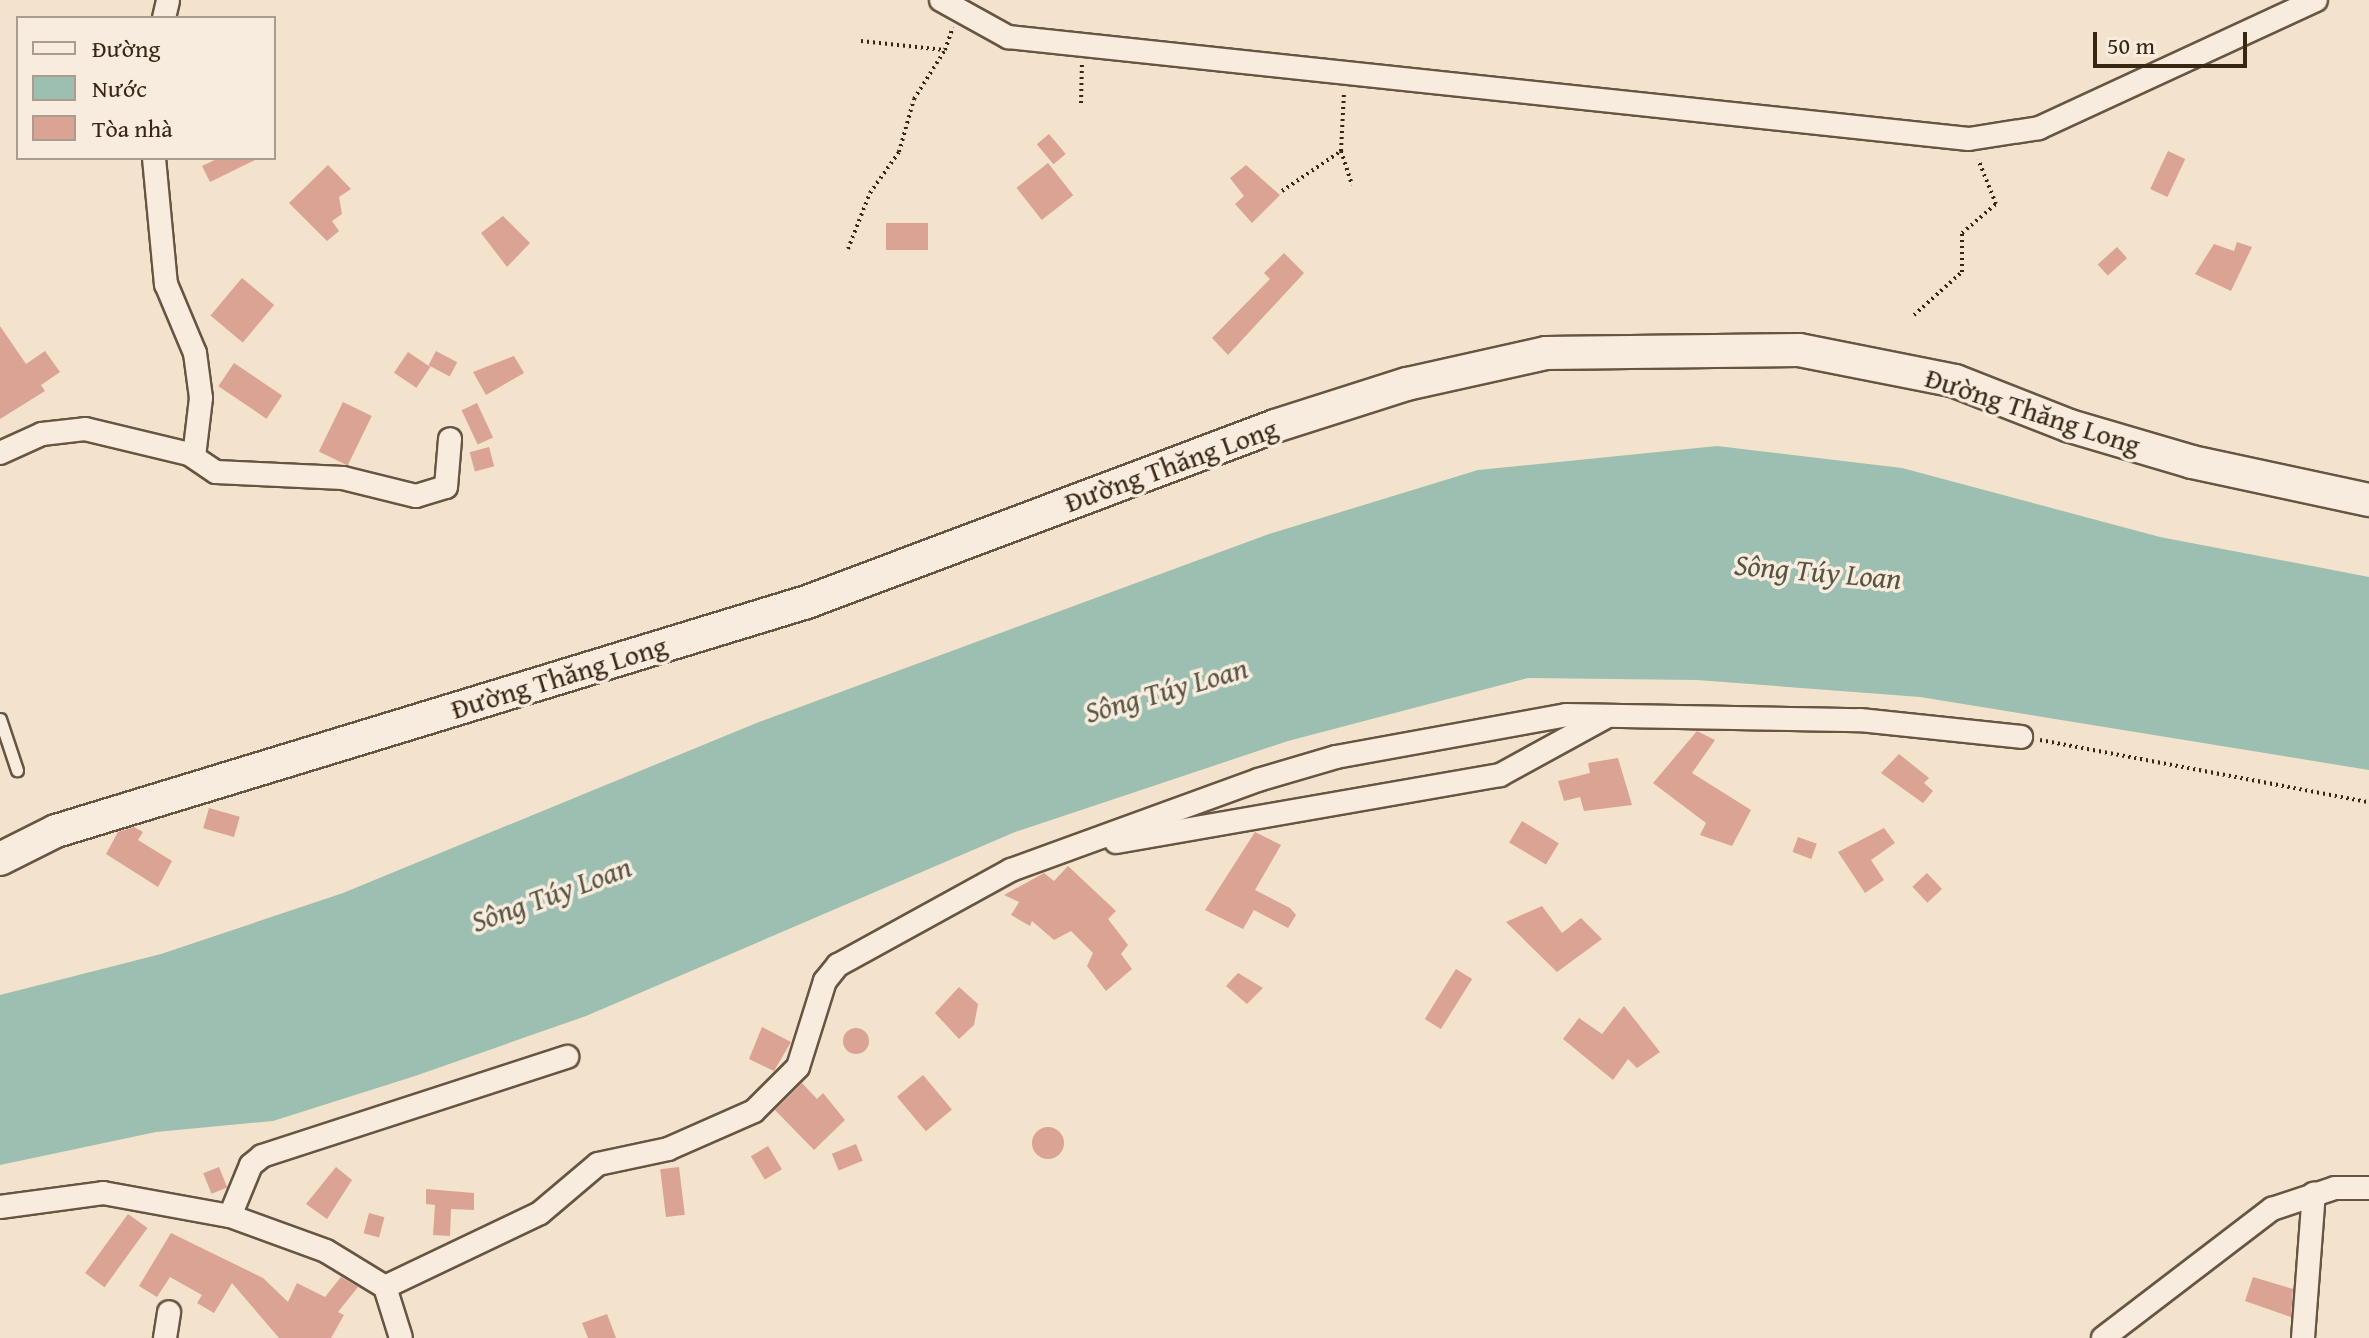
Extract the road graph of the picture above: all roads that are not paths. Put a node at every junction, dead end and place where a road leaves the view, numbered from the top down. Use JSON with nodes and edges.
{"nodes":[{"id":1,"x":2316,"y":0,"type":"edge"},
{"id":2,"x":950,"y":5,"type":"edge"},
{"id":3,"x":154,"y":160,"type":"edge"},
{"id":4,"x":450,"y":439,"type":"dead end"},
{"id":5,"x":0,"y":453,"type":"edge"},
{"id":6,"x":194,"y":457,"type":"junction"},
{"id":7,"x":2369,"y":500,"type":"edge"},
{"id":8,"x":1609,"y":715,"type":"junction"},
{"id":9,"x":0,"y":719,"type":"edge"},
{"id":10,"x":2021,"y":737,"type":"road end"},
{"id":11,"x":17,"y":770,"type":"dead end"},
{"id":12,"x":1094,"y":842,"type":"junction"},
{"id":13,"x":0,"y":859,"type":"edge"},
{"id":14,"x":567,"y":1057,"type":"dead end"},
{"id":15,"x":2369,"y":1188,"type":"edge"},
{"id":16,"x":2314,"y":1193,"type":"junction"},
{"id":17,"x":0,"y":1207,"type":"edge"},
{"id":18,"x":230,"y":1216,"type":"junction"},
{"id":19,"x":385,"y":1287,"type":"junction"},
{"id":20,"x":169,"y":1312,"type":"dead end"},
{"id":21,"x":165,"y":1338,"type":"edge"},
{"id":22,"x":401,"y":1338,"type":"edge"},
{"id":23,"x":2103,"y":1338,"type":"edge"},
{"id":24,"x":2303,"y":1338,"type":"edge"}],
"edges":[{"from":1,"to":2,"type":"street"},
{"from":3,"to":6,"type":"street"},
{"from":4,"to":6,"type":"street"},
{"from":5,"to":6,"type":"street"},
{"from":7,"to":13,"type":"street","name":"Đường Thăng Long"},
{"from":8,"to":10,"type":"street"},
{"from":8,"to":12,"type":"street"},
{"from":8,"to":12,"type":"street"},
{"from":9,"to":11,"type":"lane"},
{"from":12,"to":19,"type":"street"},
{"from":14,"to":18,"type":"street"},
{"from":15,"to":16,"type":"street"},
{"from":16,"to":23,"type":"street"},
{"from":16,"to":24,"type":"street"},
{"from":17,"to":18,"type":"street"},
{"from":18,"to":19,"type":"street"},
{"from":19,"to":22,"type":"street"},
{"from":20,"to":21,"type":"street"}]}
